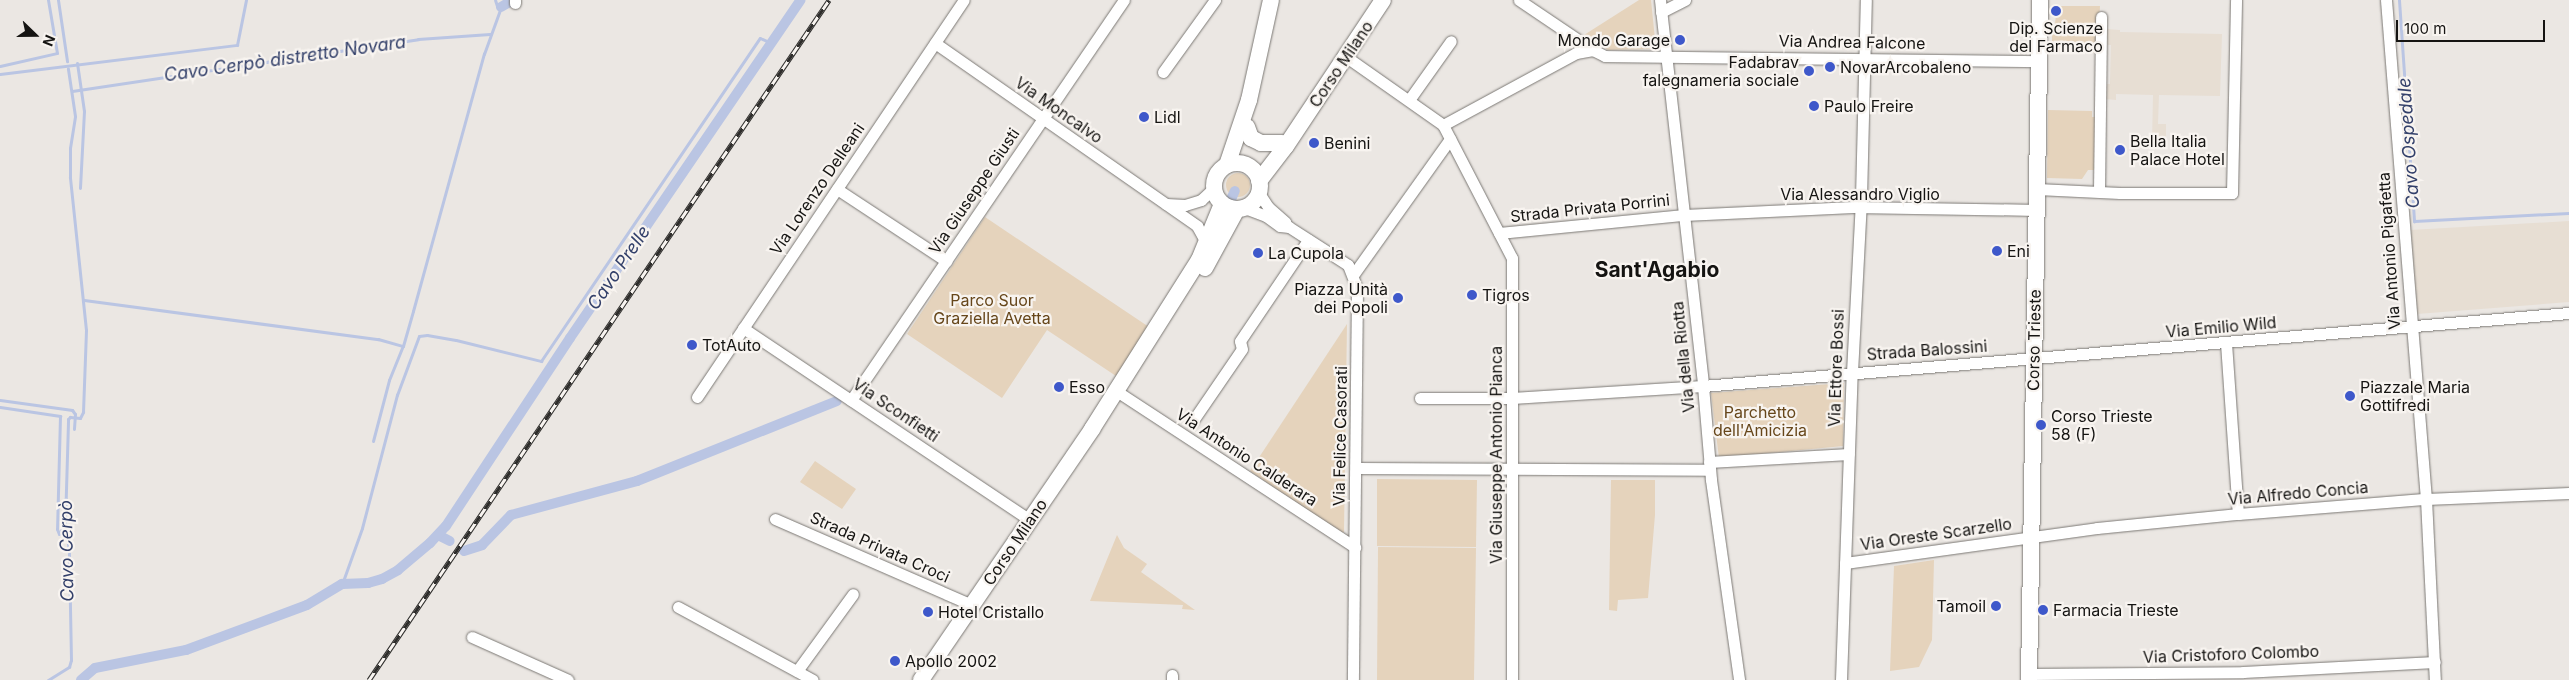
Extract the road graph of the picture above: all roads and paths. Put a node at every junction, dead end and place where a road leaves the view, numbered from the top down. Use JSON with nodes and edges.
{"nodes":[{"id":1,"x":964,"y":0,"type":"edge"},
{"id":2,"x":1124,"y":0,"type":"edge"},
{"id":3,"x":1215,"y":0,"type":"edge"},
{"id":4,"x":1383,"y":0,"type":"edge"},
{"id":5,"x":1520,"y":0,"type":"edge"},
{"id":6,"x":1684,"y":0,"type":"edge"},
{"id":7,"x":1866,"y":0,"type":"edge"},
{"id":8,"x":2040,"y":0,"type":"edge"},
{"id":9,"x":2236,"y":0,"type":"edge"},
{"id":10,"x":2386,"y":0,"type":"edge"},
{"id":11,"x":1269,"y":1,"type":"edge"},
{"id":12,"x":1660,"y":6,"type":"edge"},
{"id":13,"x":2101,"y":17,"type":"dead end"},
{"id":14,"x":1451,"y":41,"type":"dead end"},
{"id":15,"x":935,"y":43,"type":"junction"},
{"id":16,"x":1593,"y":50,"type":"junction"},
{"id":17,"x":1664,"y":55,"type":"junction"},
{"id":18,"x":1345,"y":56,"type":"junction"},
{"id":19,"x":1864,"y":58,"type":"junction"},
{"id":20,"x":2039,"y":60,"type":"junction"},
{"id":21,"x":1163,"y":72,"type":"dead end"},
{"id":22,"x":1249,"y":100,"type":"junction"},
{"id":23,"x":1409,"y":100,"type":"junction"},
{"id":24,"x":1043,"y":118,"type":"junction"},
{"id":25,"x":1442,"y":124,"type":"junction"},
{"id":26,"x":1247,"y":127,"type":"junction"},
{"id":27,"x":1298,"y":128,"type":"junction"},
{"id":28,"x":1450,"y":139,"type":"junction"},
{"id":29,"x":1282,"y":143,"type":"junction"},
{"id":30,"x":1243,"y":157,"type":"junction"},
{"id":31,"x":1259,"y":187,"type":"junction"},
{"id":32,"x":836,"y":189,"type":"junction"},
{"id":33,"x":2037,"y":189,"type":"junction"},
{"id":34,"x":2099,"y":191,"type":"junction"},
{"id":35,"x":1228,"y":202,"type":"junction"},
{"id":36,"x":1167,"y":205,"type":"junction"},
{"id":37,"x":1860,"y":208,"type":"junction"},
{"id":38,"x":2036,"y":210,"type":"junction"},
{"id":39,"x":1684,"y":215,"type":"junction"},
{"id":40,"x":1220,"y":226,"type":"junction"},
{"id":41,"x":1289,"y":227,"type":"junction"},
{"id":42,"x":1499,"y":233,"type":"junction"},
{"id":43,"x":1308,"y":240,"type":"junction"},
{"id":44,"x":1206,"y":242,"type":"junction"},
{"id":45,"x":1199,"y":260,"type":"junction"},
{"id":46,"x":946,"y":261,"type":"junction"},
{"id":47,"x":1353,"y":275,"type":"junction"},
{"id":48,"x":2569,"y":313,"type":"edge"},
{"id":49,"x":2411,"y":327,"type":"junction"},
{"id":50,"x":743,"y":328,"type":"junction"},
{"id":51,"x":2226,"y":343,"type":"junction"},
{"id":52,"x":2034,"y":359,"type":"junction"},
{"id":53,"x":1852,"y":372,"type":"junction"},
{"id":54,"x":1703,"y":386,"type":"junction"},
{"id":55,"x":1121,"y":394,"type":"junction"},
{"id":56,"x":697,"y":396,"type":"dead end"},
{"id":57,"x":1420,"y":398,"type":"dead end"},
{"id":58,"x":1512,"y":398,"type":"junction"},
{"id":59,"x":851,"y":400,"type":"junction"},
{"id":60,"x":1192,"y":422,"type":"dead end"},
{"id":61,"x":1092,"y":429,"type":"junction"},
{"id":62,"x":1849,"y":454,"type":"junction"},
{"id":63,"x":1710,"y":466,"type":"junction"},
{"id":64,"x":1356,"y":468,"type":"junction"},
{"id":65,"x":1512,"y":468,"type":"junction"},
{"id":66,"x":2569,"y":493,"type":"edge"},
{"id":67,"x":2426,"y":499,"type":"junction"},
{"id":68,"x":2238,"y":514,"type":"junction"},
{"id":69,"x":775,"y":519,"type":"dead end"},
{"id":70,"x":1030,"y":520,"type":"junction"},
{"id":71,"x":2031,"y":537,"type":"junction"},
{"id":72,"x":1355,"y":547,"type":"junction"},
{"id":73,"x":1845,"y":563,"type":"junction"},
{"id":74,"x":853,"y":594,"type":"dead end"},
{"id":75,"x":972,"y":605,"type":"junction"},
{"id":76,"x":678,"y":607,"type":"dead end"},
{"id":77,"x":472,"y":637,"type":"dead end"},
{"id":78,"x":2434,"y":662,"type":"junction"},
{"id":79,"x":797,"y":672,"type":"junction"},
{"id":80,"x":2029,"y":677,"type":"edge"},
{"id":81,"x":568,"y":680,"type":"edge"},
{"id":82,"x":813,"y":680,"type":"edge"},
{"id":83,"x":921,"y":680,"type":"edge"},
{"id":84,"x":1353,"y":680,"type":"edge"},
{"id":85,"x":1512,"y":680,"type":"edge"},
{"id":86,"x":1739,"y":680,"type":"edge"},
{"id":87,"x":1841,"y":680,"type":"edge"},
{"id":88,"x":2436,"y":680,"type":"edge"}],
"edges":[{"from":1,"to":15,"type":"street","name":"Via Lorenzo Delleani"},
{"from":2,"to":24,"type":"street","name":"Via Giuseppe Giusti"},
{"from":3,"to":21,"type":"street"},
{"from":4,"to":18,"type":"main road","name":"Corso Milano"},
{"from":5,"to":16,"type":"street"},
{"from":6,"to":12,"type":"street"},
{"from":7,"to":19,"type":"street","name":"Via Ettore Bossi"},
{"from":8,"to":20,"type":"main road","name":"Corso Trieste"},
{"from":9,"to":34,"type":"street"},
{"from":10,"to":49,"type":"street","name":"Via Antonio Pigafetta"},
{"from":11,"to":22,"type":"main road"},
{"from":12,"to":17,"type":"street","name":"Via della Riotta"},
{"from":13,"to":34,"type":"street"},
{"from":14,"to":23,"type":"street"},
{"from":15,"to":24,"type":"street","name":"Via Moncalvo"},
{"from":15,"to":32,"type":"street","name":"Via Lorenzo Delleani"},
{"from":16,"to":17,"type":"street","name":"Via Andrea Falcone"},
{"from":16,"to":25,"type":"street"},
{"from":17,"to":19,"type":"street","name":"Via Andrea Falcone"},
{"from":17,"to":39,"type":"street","name":"Via della Riotta"},
{"from":18,"to":23,"type":"street"},
{"from":18,"to":27,"type":"main road","name":"Corso Milano"},
{"from":19,"to":20,"type":"street","name":"Via Andrea Falcone"},
{"from":19,"to":37,"type":"street","name":"Via Ettore Bossi"},
{"from":20,"to":33,"type":"main road","name":"Corso Trieste"},
{"from":22,"to":26,"type":"main road"},
{"from":22,"to":30,"type":"main road"},
{"from":23,"to":25,"type":"street"},
{"from":24,"to":36,"type":"street","name":"Via Moncalvo"},
{"from":24,"to":46,"type":"street","name":"Via Giuseppe Giusti"},
{"from":25,"to":28,"type":"street","name":"Via Giuseppe Antonio Pianca"},
{"from":26,"to":29,"type":"main road"},
{"from":26,"to":30,"type":"main road"},
{"from":27,"to":29,"type":"main road","name":"Corso Milano"},
{"from":27,"to":31,"type":"main road","name":"Corso Milano"},
{"from":28,"to":42,"type":"street","name":"Via Giuseppe Antonio Pianca"},
{"from":28,"to":47,"type":"street"},
{"from":29,"to":30,"type":"main road","name":"Corso Milano"},
{"from":30,"to":31,"type":"main road"},
{"from":30,"to":35,"type":"main road"},
{"from":31,"to":35,"type":"main road","name":"Corso Milano"},
{"from":31,"to":41,"type":"street"},
{"from":32,"to":46,"type":"street"},
{"from":32,"to":50,"type":"street","name":"Via Lorenzo Delleani"},
{"from":33,"to":34,"type":"street"},
{"from":33,"to":38,"type":"main road","name":"Corso Trieste"},
{"from":35,"to":36,"type":"street"},
{"from":35,"to":40,"type":"main road"},
{"from":35,"to":41,"type":"street"},
{"from":36,"to":44,"type":"street","name":"Via Moncalvo"},
{"from":37,"to":38,"type":"street","name":"Via Alessandro Viglio"},
{"from":37,"to":39,"type":"street","name":"Via Alessandro Viglio"},
{"from":37,"to":53,"type":"street","name":"Via Ettore Bossi"},
{"from":38,"to":52,"type":"main road","name":"Corso Trieste"},
{"from":39,"to":42,"type":"street","name":"Strada Privata Porrini"},
{"from":39,"to":54,"type":"street","name":"Via della Riotta"},
{"from":40,"to":44,"type":"main road","name":"Corso Milano"},
{"from":40,"to":55,"type":"main road","name":"Corso Milano"},
{"from":41,"to":43,"type":"street"},
{"from":42,"to":58,"type":"street","name":"Via Giuseppe Antonio Pianca"},
{"from":43,"to":47,"type":"street"},
{"from":43,"to":60,"type":"street"},
{"from":44,"to":45,"type":"main road","name":"Corso Milano"},
{"from":45,"to":55,"type":"main road"},
{"from":45,"to":61,"type":"main road","name":"Corso Milano"},
{"from":46,"to":59,"type":"street","name":"Via Giuseppe Giusti"},
{"from":47,"to":64,"type":"street","name":"Via Felice Casorati"},
{"from":48,"to":49,"type":"street","name":"Via Emilio Wild"},
{"from":49,"to":51,"type":"street","name":"Via Emilio Wild"},
{"from":49,"to":67,"type":"street","name":"Via Antonio Pigafetta"},
{"from":50,"to":56,"type":"street","name":"Via Lorenzo Delleani"},
{"from":50,"to":59,"type":"street","name":"Via Sconfietti"},
{"from":51,"to":52,"type":"street","name":"Via Emilio Wild"},
{"from":51,"to":68,"type":"street"},
{"from":52,"to":53,"type":"street","name":"Strada Balossini"},
{"from":52,"to":71,"type":"main road","name":"Corso Trieste"},
{"from":53,"to":54,"type":"street","name":"Strada Balossini"},
{"from":53,"to":62,"type":"street","name":"Via Ettore Bossi"},
{"from":54,"to":58,"type":"street","name":"Strada Balossini"},
{"from":54,"to":63,"type":"street","name":"Via della Riotta"},
{"from":55,"to":61,"type":"main road","name":"Corso Milano"},
{"from":55,"to":72,"type":"street","name":"Via Antonio Calderara"},
{"from":57,"to":58,"type":"street","name":"Strada Balossini"},
{"from":58,"to":65,"type":"street","name":"Via Giuseppe Antonio Pianca"},
{"from":59,"to":70,"type":"street","name":"Via Sconfietti"},
{"from":61,"to":70,"type":"main road","name":"Corso Milano"},
{"from":62,"to":63,"type":"street"},
{"from":62,"to":73,"type":"street","name":"Via Ettore Bossi"},
{"from":63,"to":65,"type":"street"},
{"from":63,"to":86,"type":"street","name":"Via della Riotta"},
{"from":64,"to":65,"type":"street"},
{"from":64,"to":72,"type":"street","name":"Via Felice Casorati"},
{"from":65,"to":85,"type":"street","name":"Via Giuseppe Antonio Pianca"},
{"from":66,"to":67,"type":"street","name":"Via Alfredo Concia"},
{"from":67,"to":68,"type":"street","name":"Via Alfredo Concia"},
{"from":67,"to":78,"type":"street","name":"Via Antonio Pigafetta"},
{"from":68,"to":71,"type":"street","name":"Via Alfredo Concia"},
{"from":69,"to":75,"type":"street","name":"Strada Privata Croci"},
{"from":70,"to":75,"type":"main road","name":"Corso Milano"},
{"from":71,"to":73,"type":"street","name":"Via Oreste Scarzello"},
{"from":71,"to":80,"type":"main road","name":"Corso Trieste"},
{"from":72,"to":84,"type":"street","name":"Via Felice Casorati"},
{"from":73,"to":87,"type":"street","name":"Via Ettore Bossi"},
{"from":74,"to":79,"type":"street"},
{"from":75,"to":83,"type":"main road","name":"Corso Milano"},
{"from":76,"to":79,"type":"street"},
{"from":77,"to":81,"type":"street"},
{"from":78,"to":80,"type":"street","name":"Via Cristoforo Colombo"},
{"from":78,"to":88,"type":"street","name":"Via Antonio Pigafetta"},
{"from":79,"to":82,"type":"street"}]}
